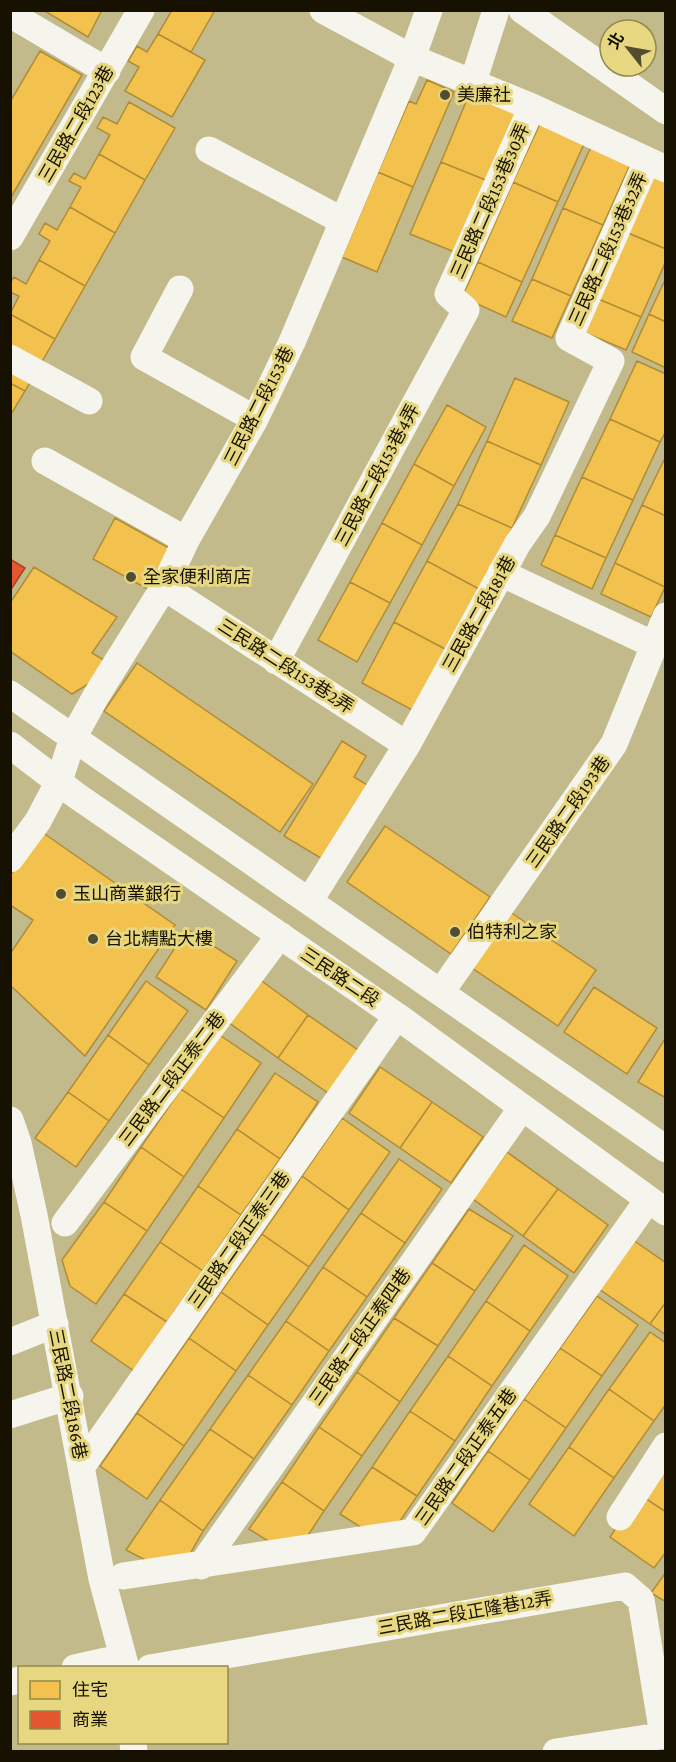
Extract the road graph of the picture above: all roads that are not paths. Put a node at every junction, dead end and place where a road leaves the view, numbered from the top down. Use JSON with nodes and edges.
{"nodes":[{"id":1,"x":141,"y":10,"type":"edge"},
{"id":2,"x":322,"y":10,"type":"edge"},
{"id":3,"x":429,"y":10,"type":"edge"},
{"id":4,"x":496,"y":10,"type":"edge"},
{"id":5,"x":522,"y":10,"type":"edge"},
{"id":6,"x":10,"y":14,"type":"edge"},
{"id":7,"x":412,"y":58,"type":"junction"},
{"id":8,"x":107,"y":71,"type":"junction"},
{"id":9,"x":473,"y":82,"type":"junction"},
{"id":10,"x":532,"y":107,"type":"junction"},
{"id":11,"x":666,"y":111,"type":"edge"},
{"id":12,"x":209,"y":150,"type":"dead end"},
{"id":13,"x":656,"y":165,"type":"edge"},
{"id":14,"x":343,"y":221,"type":"junction"},
{"id":15,"x":10,"y":237,"type":"edge"},
{"id":16,"x":180,"y":289,"type":"dead end"},
{"id":17,"x":448,"y":294,"type":"joint"},
{"id":18,"x":569,"y":338,"type":"joint"},
{"id":19,"x":10,"y":358,"type":"edge"},
{"id":20,"x":89,"y":401,"type":"dead end"},
{"id":21,"x":255,"y":419,"type":"junction"},
{"id":22,"x":45,"y":461,"type":"dead end"},
{"id":23,"x":186,"y":540,"type":"junction"},
{"id":24,"x":501,"y":573,"type":"junction"},
{"id":25,"x":165,"y":587,"type":"junction"},
{"id":26,"x":666,"y":616,"type":"edge"},
{"id":27,"x":652,"y":644,"type":"junction"},
{"id":28,"x":276,"y":661,"type":"junction"},
{"id":29,"x":10,"y":694,"type":"edge"},
{"id":30,"x":73,"y":738,"type":"junction"},
{"id":31,"x":10,"y":745,"type":"edge"},
{"id":32,"x":407,"y":745,"type":"junction"},
{"id":33,"x":58,"y":781,"type":"junction"},
{"id":34,"x":10,"y":859,"type":"edge"},
{"id":35,"x":310,"y":900,"type":"junction"},
{"id":36,"x":280,"y":936,"type":"junction"},
{"id":37,"x":441,"y":992,"type":"junction"},
{"id":38,"x":397,"y":1016,"type":"junction"},
{"id":39,"x":521,"y":1109,"type":"junction"},
{"id":40,"x":13,"y":1137,"type":"edge"},
{"id":41,"x":666,"y":1149,"type":"edge"},
{"id":42,"x":660,"y":1203,"type":"edge"},
{"id":43,"x":65,"y":1223,"type":"dead end"},
{"id":44,"x":55,"y":1324,"type":"junction"},
{"id":45,"x":10,"y":1342,"type":"edge"},
{"id":46,"x":70,"y":1396,"type":"junction"},
{"id":47,"x":10,"y":1415,"type":"edge"},
{"id":48,"x":666,"y":1446,"type":"edge"},
{"id":49,"x":82,"y":1466,"type":"junction"},
{"id":50,"x":620,"y":1517,"type":"dead end"},
{"id":51,"x":201,"y":1566,"type":"junction"},
{"id":52,"x":123,"y":1576,"type":"dead end"},
{"id":53,"x":84,"y":1666,"type":"edge"},
{"id":54,"x":115,"y":1666,"type":"edge"},
{"id":55,"x":125,"y":1666,"type":"edge"},
{"id":56,"x":162,"y":1666,"type":"edge"},
{"id":57,"x":664,"y":1735,"type":"edge"},
{"id":58,"x":556,"y":1752,"type":"edge"}],
"edges":[{"from":1,"to":8,"type":"street","name":"三民路二段123巷"},
{"from":2,"to":7,"type":"street"},
{"from":3,"to":7,"type":"street","name":"三民路二段153巷"},
{"from":4,"to":9,"type":"street"},
{"from":5,"to":11,"type":"street"},
{"from":6,"to":8,"type":"street"},
{"from":7,"to":9,"type":"street"},
{"from":7,"to":14,"type":"street","name":"三民路二段153巷"},
{"from":8,"to":15,"type":"street","name":"三民路二段123巷"},
{"from":9,"to":10,"type":"street"},
{"from":10,"to":13,"type":"street"},
{"from":10,"to":17,"type":"street","name":"三民路二段153巷30弄"},
{"from":12,"to":14,"type":"street"},
{"from":13,"to":18,"type":"street","name":"三民路二段153巷32弄"},
{"from":14,"to":21,"type":"street","name":"三民路二段153巷"},
{"from":16,"to":21,"type":"street"},
{"from":17,"to":28,"type":"street","name":"三民路二段153巷4弄"},
{"from":18,"to":24,"type":"street","name":"三民路二段181巷"},
{"from":19,"to":20,"type":"street"},
{"from":21,"to":23,"type":"street","name":"三民路二段153巷"},
{"from":22,"to":23,"type":"street"},
{"from":23,"to":25,"type":"street","name":"三民路二段153巷"},
{"from":24,"to":27,"type":"street"},
{"from":24,"to":32,"type":"street","name":"三民路二段181巷"},
{"from":25,"to":28,"type":"street","name":"三民路二段153巷2弄"},
{"from":25,"to":30,"type":"street","name":"三民路二段153巷"},
{"from":26,"to":27,"type":"street","name":"三民路二段193巷"},
{"from":27,"to":37,"type":"street","name":"三民路二段193巷"},
{"from":28,"to":32,"type":"street","name":"三民路二段153巷2弄"},
{"from":29,"to":30,"type":"street"},
{"from":30,"to":33,"type":"street","name":"三民路二段153巷"},
{"from":30,"to":35,"type":"street"},
{"from":31,"to":33,"type":"street","name":"三民路二段"},
{"from":32,"to":35,"type":"street","name":"三民路二段181巷"},
{"from":33,"to":34,"type":"street"},
{"from":33,"to":36,"type":"street","name":"三民路二段"},
{"from":35,"to":37,"type":"street"},
{"from":36,"to":38,"type":"street","name":"三民路二段"},
{"from":36,"to":43,"type":"street","name":"三民路二段正泰二巷"},
{"from":37,"to":41,"type":"street"},
{"from":38,"to":39,"type":"street","name":"三民路二段"},
{"from":38,"to":49,"type":"street","name":"三民路二段正泰三巷"},
{"from":39,"to":42,"type":"street","name":"三民路二段"},
{"from":39,"to":51,"type":"street","name":"三民路二段正泰四巷"},
{"from":40,"to":44,"type":"street","name":"三民路二段186巷"},
{"from":42,"to":51,"type":"street","name":"三民路二段正泰五巷"},
{"from":44,"to":45,"type":"street"},
{"from":44,"to":46,"type":"street","name":"三民路二段186巷"},
{"from":46,"to":47,"type":"street"},
{"from":46,"to":49,"type":"street","name":"三民路二段186巷"},
{"from":48,"to":50,"type":"street"},
{"from":49,"to":55,"type":"street","name":"三民路二段186巷"},
{"from":51,"to":52,"type":"street","name":"三民路二段正泰五巷"},
{"from":53,"to":54,"type":"street"},
{"from":56,"to":57,"type":"street","name":"三民路二段正隆巷12弄"},
{"from":57,"to":58,"type":"street"}]}
